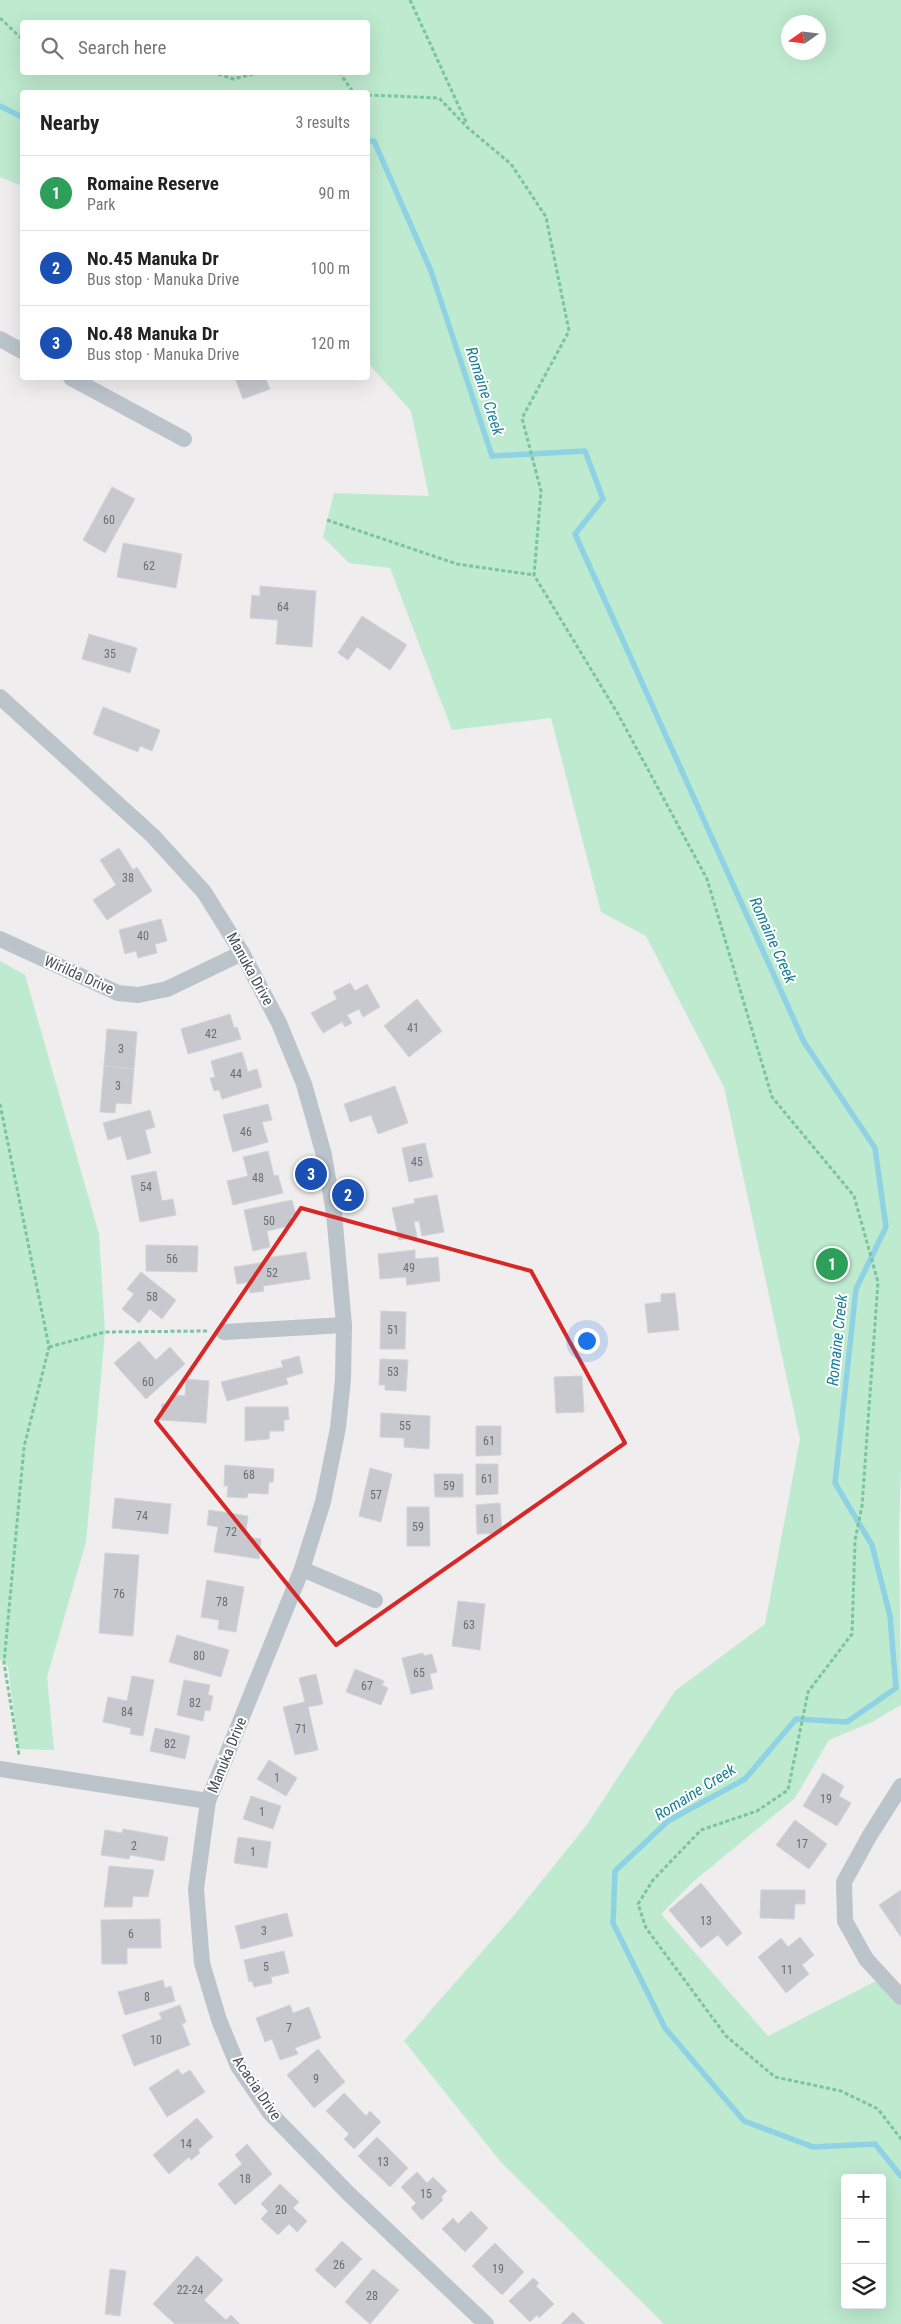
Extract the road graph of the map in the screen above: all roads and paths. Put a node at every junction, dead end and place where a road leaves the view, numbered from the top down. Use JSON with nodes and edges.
{"nodes":[{"id":1,"x":410,"y":0,"type":"edge"},
{"id":2,"x":0,"y":18,"type":"edge"},
{"id":3,"x":20,"y":37,"type":"edge"},
{"id":4,"x":221,"y":75,"type":"edge"},
{"id":5,"x":250,"y":75,"type":"edge"},
{"id":6,"x":341,"y":75,"type":"edge"},
{"id":7,"x":352,"y":90,"type":"edge"},
{"id":8,"x":370,"y":95,"type":"edge"},
{"id":9,"x":468,"y":128,"type":"junction"},
{"id":10,"x":0,"y":339,"type":"edge"},
{"id":11,"x":20,"y":350,"type":"edge"},
{"id":12,"x":75,"y":380,"type":"edge"},
{"id":13,"x":184,"y":439,"type":"dead end"},
{"id":14,"x":327,"y":520,"type":"dead end"},
{"id":15,"x":534,"y":575,"type":"junction"},
{"id":16,"x":0,"y":697,"type":"edge"},
{"id":17,"x":0,"y":939,"type":"edge"},
{"id":18,"x":242,"y":953,"type":"junction"},
{"id":19,"x":0,"y":1104,"type":"edge"},
{"id":20,"x":344,"y":1325,"type":"junction"},
{"id":21,"x":224,"y":1332,"type":"joint"},
{"id":22,"x":49,"y":1347,"type":"junction"},
{"id":23,"x":302,"y":1569,"type":"junction"},
{"id":24,"x":375,"y":1600,"type":"dead end"},
{"id":25,"x":0,"y":1769,"type":"edge"},
{"id":26,"x":22,"y":1772,"type":"junction"},
{"id":27,"x":901,"y":1786,"type":"edge"},
{"id":28,"x":208,"y":1801,"type":"junction"},
{"id":29,"x":901,"y":1997,"type":"edge"},
{"id":30,"x":901,"y":2139,"type":"edge"},
{"id":31,"x":486,"y":2324,"type":"edge"}],
"edges":[{"from":1,"to":9,"type":"path"},
{"from":2,"to":3,"type":"path"},
{"from":4,"to":5,"type":"path"},
{"from":6,"to":7,"type":"path"},
{"from":8,"to":9,"type":"path"},
{"from":9,"to":15,"type":"path"},
{"from":10,"to":11,"type":"street"},
{"from":12,"to":13,"type":"street"},
{"from":14,"to":15,"type":"path"},
{"from":15,"to":30,"type":"path"},
{"from":16,"to":18,"type":"street","name":"Manuka Drive"},
{"from":17,"to":18,"type":"street","name":"Wirilda Drive"},
{"from":18,"to":20,"type":"street","name":"Manuka Drive"},
{"from":19,"to":22,"type":"path"},
{"from":20,"to":21,"type":"street"},
{"from":20,"to":23,"type":"street","name":"Manuka Drive"},
{"from":21,"to":22,"type":"path"},
{"from":22,"to":26,"type":"path"},
{"from":23,"to":24,"type":"street"},
{"from":23,"to":28,"type":"street","name":"Manuka Drive"},
{"from":25,"to":26,"type":"street","name":"Manuka Drive"},
{"from":26,"to":28,"type":"street","name":"Manuka Drive"},
{"from":27,"to":29,"type":"street"},
{"from":28,"to":31,"type":"street","name":"Acacia Drive"}]}
